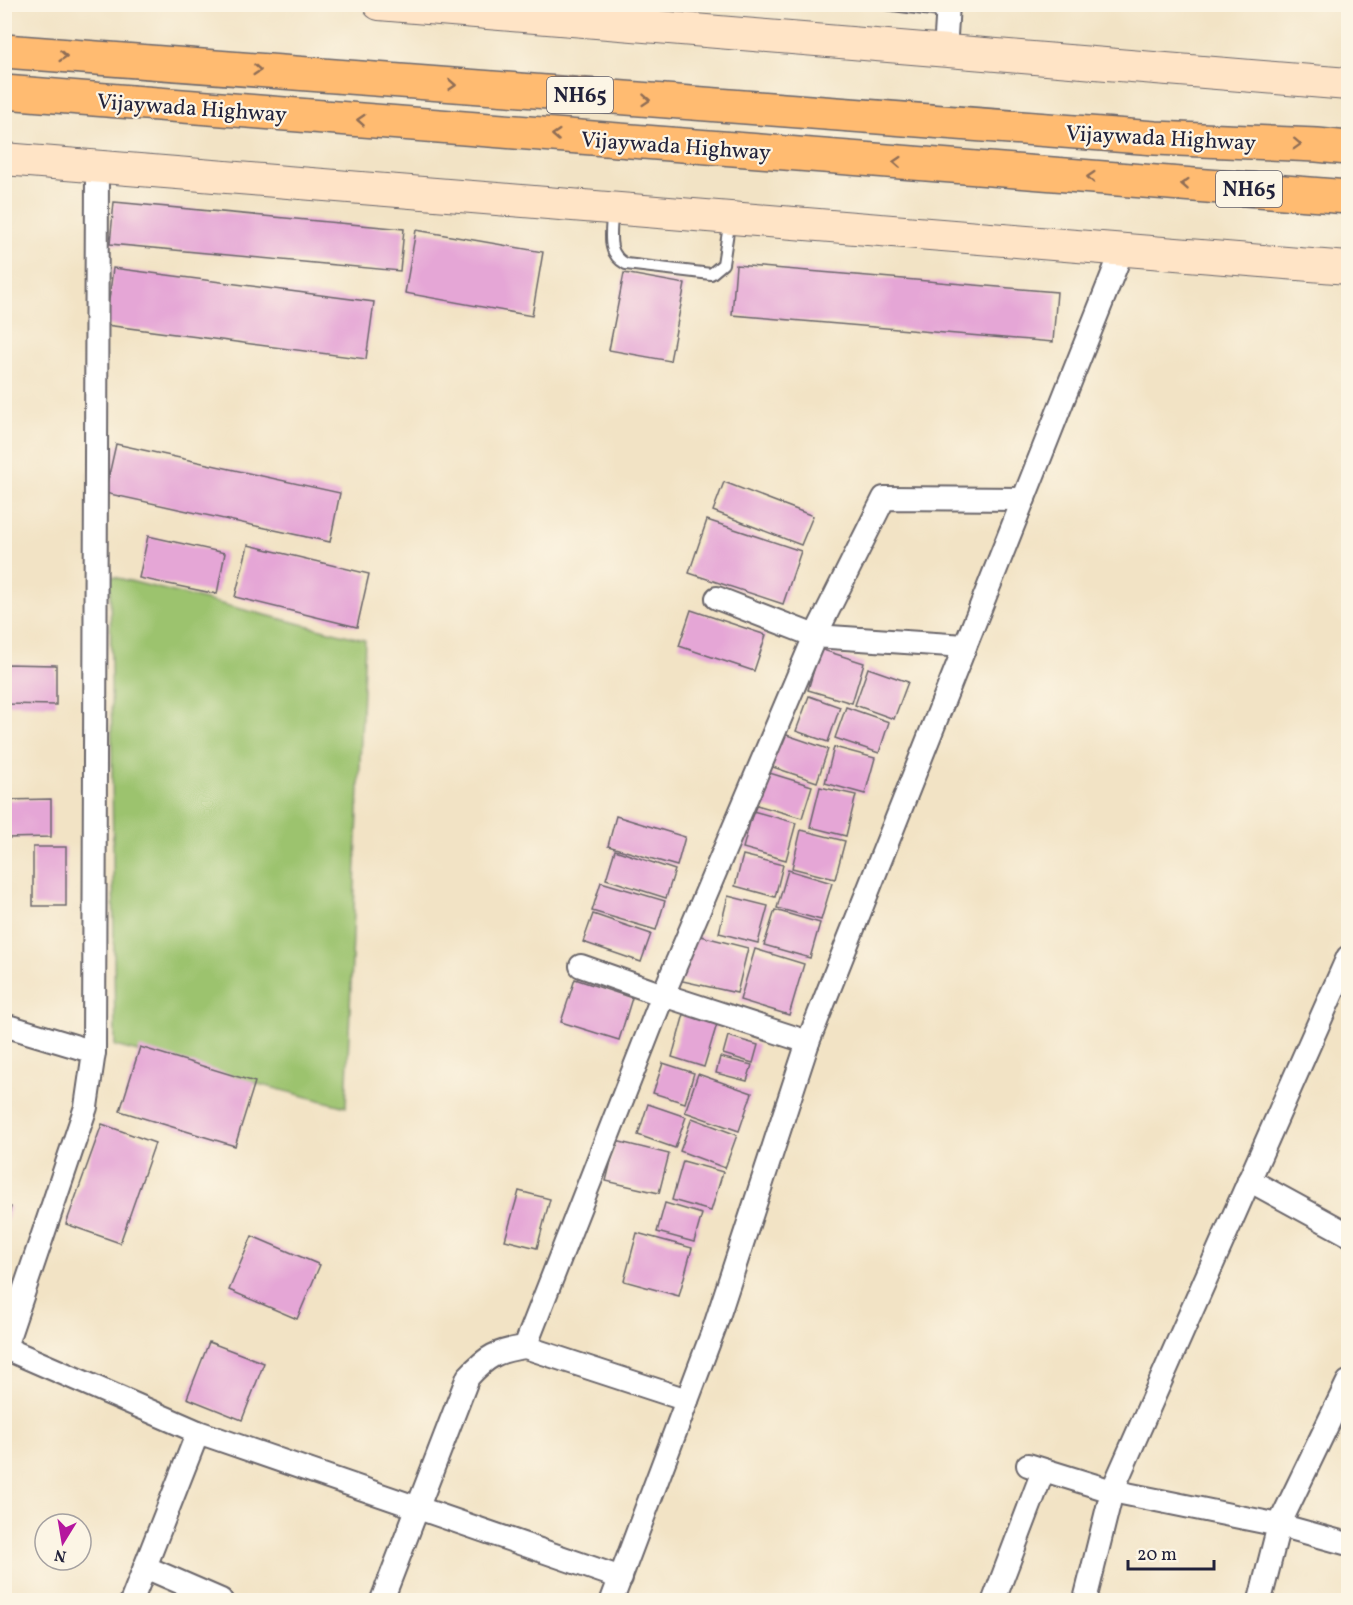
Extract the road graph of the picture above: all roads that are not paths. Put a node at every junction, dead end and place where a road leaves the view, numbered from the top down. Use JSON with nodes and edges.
{"nodes":[{"id":1,"x":379,"y":4,"type":"edge"},
{"id":2,"x":885,"y":4,"type":"edge"},
{"id":3,"x":947,"y":8,"type":"edge"},
{"id":4,"x":4,"y":51,"type":"edge"},
{"id":5,"x":945,"y":51,"type":"junction"},
{"id":6,"x":1348,"y":84,"type":"edge"},
{"id":7,"x":4,"y":92,"type":"edge"},
{"id":8,"x":1348,"y":148,"type":"edge"},
{"id":9,"x":4,"y":159,"type":"edge"},
{"id":10,"x":97,"y":167,"type":"junction"},
{"id":11,"x":1348,"y":197,"type":"edge"},
{"id":12,"x":612,"y":209,"type":"junction"},
{"id":13,"x":730,"y":219,"type":"junction"},
{"id":14,"x":1122,"y":251,"type":"junction"},
{"id":15,"x":1348,"y":268,"type":"edge"},
{"id":16,"x":1024,"y":499,"type":"junction"},
{"id":17,"x":717,"y":598,"type":"dead end"},
{"id":18,"x":815,"y":636,"type":"junction"},
{"id":19,"x":965,"y":646,"type":"junction"},
{"id":20,"x":1348,"y":957,"type":"edge"},
{"id":21,"x":581,"y":966,"type":"dead end"},
{"id":22,"x":663,"y":995,"type":"junction"},
{"id":23,"x":4,"y":1025,"type":"edge"},
{"id":24,"x":808,"y":1042,"type":"junction"},
{"id":25,"x":94,"y":1052,"type":"junction"},
{"id":26,"x":1249,"y":1180,"type":"junction"},
{"id":27,"x":1348,"y":1234,"type":"edge"},
{"id":28,"x":525,"y":1347,"type":"junction"},
{"id":29,"x":5,"y":1349,"type":"edge"},
{"id":30,"x":1348,"y":1382,"type":"edge"},
{"id":31,"x":687,"y":1400,"type":"junction"},
{"id":32,"x":198,"y":1432,"type":"junction"},
{"id":33,"x":1112,"y":1491,"type":"junction"},
{"id":34,"x":417,"y":1507,"type":"junction"},
{"id":35,"x":1279,"y":1525,"type":"junction"},
{"id":36,"x":1348,"y":1544,"type":"edge"},
{"id":37,"x":145,"y":1568,"type":"junction"},
{"id":38,"x":621,"y":1578,"type":"junction"},
{"id":39,"x":132,"y":1600,"type":"edge"},
{"id":40,"x":221,"y":1600,"type":"edge"},
{"id":41,"x":382,"y":1600,"type":"edge"},
{"id":42,"x":612,"y":1600,"type":"edge"},
{"id":43,"x":994,"y":1600,"type":"edge"},
{"id":44,"x":1085,"y":1600,"type":"edge"},
{"id":45,"x":1260,"y":1600,"type":"edge"}],
"edges":[{"from":1,"to":5,"type":"street"},
{"from":2,"to":3,"type":"lane"},
{"from":3,"to":5,"type":"street"},
{"from":4,"to":8,"type":"highway","name":"Vijaywada Highway","number":"NH65","one_way":true},
{"from":5,"to":6,"type":"street"},
{"from":11,"to":7,"type":"highway","name":"Vijaywada Highway","number":"NH65","one_way":true},
{"from":9,"to":10,"type":"street"},
{"from":10,"to":12,"type":"street"},
{"from":10,"to":25,"type":"street"},
{"from":12,"to":13,"type":"street"},
{"from":12,"to":13,"type":"lane"},
{"from":13,"to":14,"type":"street"},
{"from":14,"to":15,"type":"street"},
{"from":14,"to":16,"type":"street"},
{"from":16,"to":18,"type":"street"},
{"from":16,"to":19,"type":"street"},
{"from":17,"to":18,"type":"street"},
{"from":18,"to":19,"type":"street"},
{"from":18,"to":22,"type":"street"},
{"from":19,"to":24,"type":"street"},
{"from":20,"to":26,"type":"street"},
{"from":21,"to":22,"type":"street"},
{"from":22,"to":24,"type":"street"},
{"from":22,"to":28,"type":"street"},
{"from":23,"to":25,"type":"street"},
{"from":24,"to":31,"type":"street"},
{"from":25,"to":29,"type":"street"},
{"from":26,"to":27,"type":"street"},
{"from":26,"to":33,"type":"street"},
{"from":28,"to":31,"type":"street"},
{"from":28,"to":34,"type":"street"},
{"from":29,"to":32,"type":"street"},
{"from":30,"to":35,"type":"street"},
{"from":31,"to":38,"type":"street"},
{"from":32,"to":34,"type":"street"},
{"from":32,"to":37,"type":"street"},
{"from":33,"to":35,"type":"street"},
{"from":33,"to":43,"type":"street"},
{"from":33,"to":44,"type":"street"},
{"from":34,"to":38,"type":"street"},
{"from":34,"to":41,"type":"street"},
{"from":35,"to":36,"type":"street"},
{"from":35,"to":45,"type":"street"},
{"from":37,"to":39,"type":"street"},
{"from":37,"to":40,"type":"street"},
{"from":38,"to":42,"type":"street"}]}
